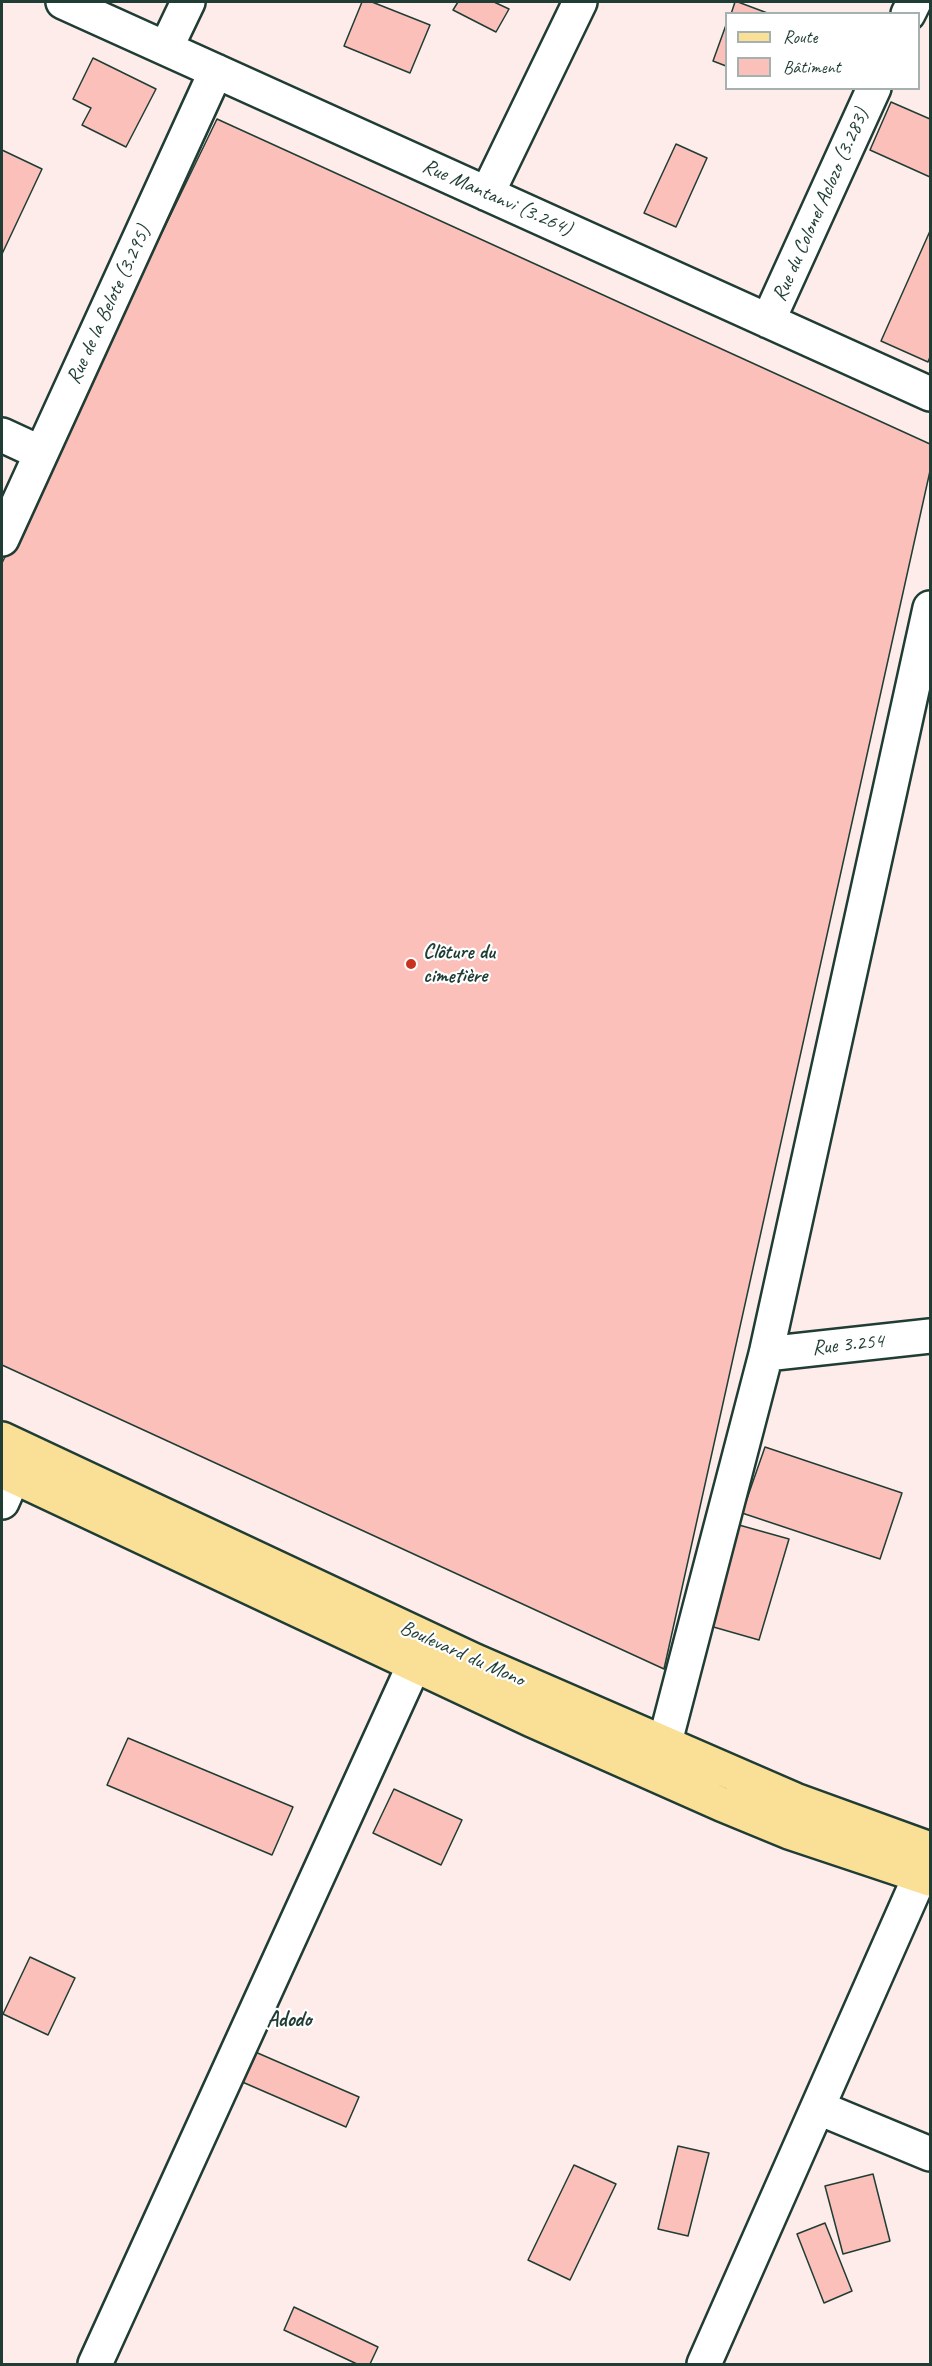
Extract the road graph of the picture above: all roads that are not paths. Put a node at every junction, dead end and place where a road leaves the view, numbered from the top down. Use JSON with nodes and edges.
{"nodes":[{"id":1,"x":63,"y":2,"type":"edge"},
{"id":2,"x":188,"y":2,"type":"edge"},
{"id":3,"x":580,"y":2,"type":"edge"},
{"id":4,"x":166,"y":48,"type":"junction"},
{"id":5,"x":216,"y":71,"type":"junction"},
{"id":6,"x":873,"y":90,"type":"edge"},
{"id":7,"x":487,"y":194,"type":"junction"},
{"id":8,"x":768,"y":321,"type":"junction"},
{"id":9,"x":930,"y":394,"type":"edge"},
{"id":10,"x":2,"y":435,"type":"edge"},
{"id":11,"x":41,"y":453,"type":"junction"},
{"id":12,"x":2,"y":539,"type":"edge"},
{"id":13,"x":930,"y":608,"type":"edge"},
{"id":14,"x":930,"y":1336,"type":"edge"},
{"id":15,"x":766,"y":1354,"type":"junction"},
{"id":16,"x":2,"y":1439,"type":"edge"},
{"id":17,"x":5,"y":1484,"type":"edge"},
{"id":18,"x":414,"y":1665,"type":"junction"},
{"id":19,"x":665,"y":1742,"type":"junction"},
{"id":20,"x":927,"y":1868,"type":"edge"},
{"id":21,"x":819,"y":2108,"type":"junction"},
{"id":22,"x":930,"y":2154,"type":"edge"},
{"id":23,"x":95,"y":2364,"type":"edge"},
{"id":24,"x":704,"y":2364,"type":"edge"}],
"edges":[{"from":1,"to":4,"type":"street","name":"Rue Mantanvi (3.264)"},
{"from":2,"to":4,"type":"street"},
{"from":3,"to":7,"type":"street"},
{"from":4,"to":5,"type":"street","name":"Rue Mantanvi (3.264)"},
{"from":5,"to":7,"type":"street","name":"Rue Mantanvi (3.264)"},
{"from":5,"to":11,"type":"street","name":"Rue de la Belote (3.295)"},
{"from":6,"to":8,"type":"street","name":"Rue du Colonel Aclozo (3.283)"},
{"from":7,"to":8,"type":"street","name":"Rue Mantanvi (3.264)"},
{"from":8,"to":9,"type":"street","name":"Rue Mantanvi (3.264)"},
{"from":10,"to":11,"type":"street"},
{"from":11,"to":12,"type":"street","name":"Rue de la Belote (3.295)"},
{"from":13,"to":15,"type":"street"},
{"from":14,"to":15,"type":"street","name":"Rue 3.254"},
{"from":15,"to":19,"type":"street"},
{"from":16,"to":19,"type":"main road","name":"Boulevard du Mono"},
{"from":17,"to":18,"type":"main road","name":"Boulevard du Mono"},
{"from":18,"to":20,"type":"main road","name":"Boulevard du Mono"},
{"from":18,"to":23,"type":"street"},
{"from":19,"to":20,"type":"main road","name":"Boulevard du Mono"},
{"from":20,"to":21,"type":"street"},
{"from":21,"to":22,"type":"street"},
{"from":21,"to":24,"type":"street"}]}
